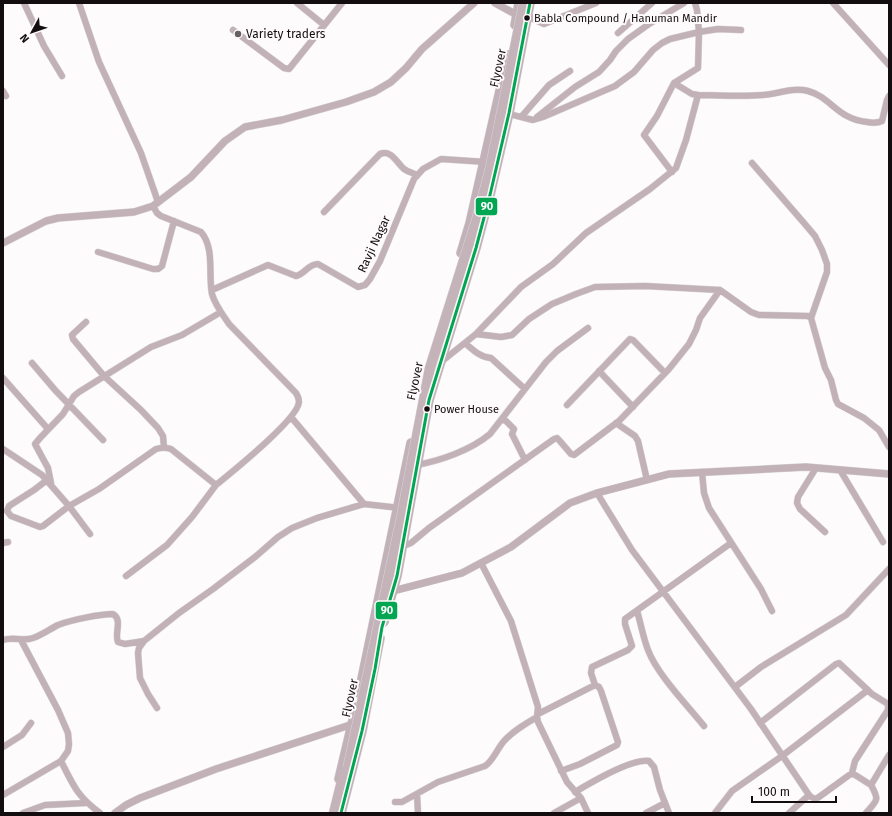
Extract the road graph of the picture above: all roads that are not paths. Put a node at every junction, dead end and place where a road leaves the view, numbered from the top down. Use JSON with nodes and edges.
{"nodes":[{"id":1,"x":24,"y":3,"type":"edge"},
{"id":2,"x":79,"y":3,"type":"edge"},
{"id":3,"x":297,"y":3,"type":"edge"},
{"id":4,"x":342,"y":3,"type":"edge"},
{"id":5,"x":474,"y":3,"type":"edge"},
{"id":6,"x":495,"y":3,"type":"edge"},
{"id":7,"x":519,"y":3,"type":"edge"},
{"id":8,"x":524,"y":3,"type":"edge"},
{"id":9,"x":530,"y":3,"type":"edge"},
{"id":10,"x":596,"y":3,"type":"edge"},
{"id":11,"x":652,"y":3,"type":"edge"},
{"id":12,"x":684,"y":3,"type":"edge"},
{"id":13,"x":695,"y":3,"type":"edge"},
{"id":14,"x":832,"y":3,"type":"edge"},
{"id":15,"x":581,"y":6,"type":"edge"},
{"id":16,"x":516,"y":15,"type":"junction"},
{"id":17,"x":527,"y":16,"type":"junction"},
{"id":18,"x":324,"y":25,"type":"junction"},
{"id":19,"x":233,"y":30,"type":"dead end"},
{"id":20,"x":741,"y":30,"type":"dead end"},
{"id":21,"x":699,"y":32,"type":"junction"},
{"id":22,"x":618,"y":33,"type":"dead end"},
{"id":23,"x":889,"y":65,"type":"edge"},
{"id":24,"x":570,"y":71,"type":"dead end"},
{"id":25,"x":62,"y":76,"type":"dead end"},
{"id":26,"x":674,"y":83,"type":"junction"},
{"id":27,"x":698,"y":95,"type":"junction"},
{"id":28,"x":889,"y":96,"type":"edge"},
{"id":29,"x":496,"y":111,"type":"junction"},
{"id":30,"x":509,"y":113,"type":"junction"},
{"id":31,"x":522,"y":116,"type":"junction"},
{"id":32,"x":533,"y":120,"type":"junction"},
{"id":33,"x":484,"y":162,"type":"junction"},
{"id":34,"x":497,"y":163,"type":"junction"},
{"id":35,"x":752,"y":164,"type":"dead end"},
{"id":36,"x":672,"y":172,"type":"junction"},
{"id":37,"x":417,"y":175,"type":"junction"},
{"id":38,"x":156,"y":204,"type":"junction"},
{"id":39,"x":324,"y":212,"type":"dead end"},
{"id":40,"x":174,"y":221,"type":"junction"},
{"id":41,"x":3,"y":243,"type":"edge"},
{"id":42,"x":98,"y":252,"type":"dead end"},
{"id":43,"x":212,"y":290,"type":"junction"},
{"id":44,"x":720,"y":290,"type":"junction"},
{"id":45,"x":221,"y":312,"type":"junction"},
{"id":46,"x":812,"y":318,"type":"junction"},
{"id":47,"x":86,"y":322,"type":"dead end"},
{"id":48,"x":588,"y":328,"type":"dead end"},
{"id":49,"x":476,"y":334,"type":"junction"},
{"id":50,"x":465,"y":343,"type":"junction"},
{"id":51,"x":428,"y":361,"type":"junction"},
{"id":52,"x":440,"y":363,"type":"junction"},
{"id":53,"x":32,"y":364,"type":"dead end"},
{"id":54,"x":598,"y":371,"type":"junction"},
{"id":55,"x":665,"y":373,"type":"junction"},
{"id":56,"x":104,"y":376,"type":"junction"},
{"id":57,"x":3,"y":378,"type":"edge"},
{"id":58,"x":525,"y":390,"type":"junction"},
{"id":59,"x":69,"y":405,"type":"junction"},
{"id":60,"x":567,"y":405,"type":"dead end"},
{"id":61,"x":633,"y":407,"type":"junction"},
{"id":62,"x":291,"y":417,"type":"junction"},
{"id":63,"x":503,"y":418,"type":"junction"},
{"id":64,"x":616,"y":423,"type":"junction"},
{"id":65,"x":48,"y":430,"type":"junction"},
{"id":66,"x":103,"y":440,"type":"dead end"},
{"id":67,"x":164,"y":447,"type":"junction"},
{"id":68,"x":889,"y":447,"type":"edge"},
{"id":69,"x":3,"y":449,"type":"edge"},
{"id":70,"x":525,"y":460,"type":"junction"},
{"id":71,"x":418,"y":464,"type":"junction"},
{"id":72,"x":406,"y":466,"type":"junction"},
{"id":73,"x":816,"y":468,"type":"junction"},
{"id":74,"x":840,"y":470,"type":"junction"},
{"id":75,"x":702,"y":472,"type":"junction"},
{"id":76,"x":889,"y":474,"type":"edge"},
{"id":77,"x":647,"y":480,"type":"junction"},
{"id":78,"x":49,"y":482,"type":"junction"},
{"id":79,"x":216,"y":485,"type":"junction"},
{"id":80,"x":598,"y":493,"type":"junction"},
{"id":81,"x":364,"y":504,"type":"junction"},
{"id":82,"x":70,"y":506,"type":"junction"},
{"id":83,"x":397,"y":508,"type":"junction"},
{"id":84,"x":409,"y":509,"type":"junction"},
{"id":85,"x":825,"y":532,"type":"dead end"},
{"id":86,"x":90,"y":534,"type":"dead end"},
{"id":87,"x":883,"y":542,"type":"dead end"},
{"id":88,"x":731,"y":543,"type":"junction"},
{"id":89,"x":402,"y":547,"type":"junction"},
{"id":90,"x":389,"y":548,"type":"junction"},
{"id":91,"x":481,"y":562,"type":"junction"},
{"id":92,"x":889,"y":569,"type":"edge"},
{"id":93,"x":126,"y":576,"type":"dead end"},
{"id":94,"x":392,"y":592,"type":"junction"},
{"id":95,"x":664,"y":592,"type":"junction"},
{"id":96,"x":380,"y":594,"type":"junction"},
{"id":97,"x":637,"y":611,"type":"junction"},
{"id":98,"x":772,"y":611,"type":"dead end"},
{"id":99,"x":3,"y":640,"type":"edge"},
{"id":100,"x":22,"y":640,"type":"junction"},
{"id":101,"x":144,"y":641,"type":"junction"},
{"id":102,"x":595,"y":685,"type":"junction"},
{"id":103,"x":735,"y":687,"type":"junction"},
{"id":104,"x":868,"y":690,"type":"junction"},
{"id":105,"x":157,"y":708,"type":"dead end"},
{"id":106,"x":537,"y":716,"type":"junction"},
{"id":107,"x":364,"y":721,"type":"junction"},
{"id":108,"x":31,"y":723,"type":"dead end"},
{"id":109,"x":760,"y":723,"type":"junction"},
{"id":110,"x":352,"y":724,"type":"junction"},
{"id":111,"x":704,"y":726,"type":"dead end"},
{"id":112,"x":3,"y":747,"type":"edge"},
{"id":113,"x":889,"y":755,"type":"edge"},
{"id":114,"x":782,"y":756,"type":"junction"},
{"id":115,"x":61,"y":761,"type":"junction"},
{"id":116,"x":348,"y":768,"type":"junction"},
{"id":117,"x":561,"y":772,"type":"junction"},
{"id":118,"x":852,"y":773,"type":"junction"},
{"id":119,"x":871,"y":785,"type":"junction"},
{"id":120,"x":574,"y":792,"type":"junction"},
{"id":121,"x":417,"y":794,"type":"junction"},
{"id":122,"x":3,"y":795,"type":"edge"},
{"id":123,"x":809,"y":795,"type":"junction"},
{"id":124,"x":581,"y":798,"type":"junction"},
{"id":125,"x":395,"y":802,"type":"dead end"},
{"id":126,"x":86,"y":803,"type":"junction"},
{"id":127,"x":665,"y":803,"type":"junction"},
{"id":128,"x":23,"y":813,"type":"edge"},
{"id":129,"x":100,"y":813,"type":"edge"},
{"id":130,"x":115,"y":813,"type":"edge"},
{"id":131,"x":332,"y":813,"type":"edge"},
{"id":132,"x":337,"y":813,"type":"edge"},
{"id":133,"x":341,"y":813,"type":"edge"},
{"id":134,"x":418,"y":813,"type":"edge"},
{"id":135,"x":554,"y":813,"type":"edge"},
{"id":136,"x":588,"y":813,"type":"edge"},
{"id":137,"x":646,"y":813,"type":"edge"},
{"id":138,"x":669,"y":813,"type":"edge"},
{"id":139,"x":715,"y":813,"type":"edge"},
{"id":140,"x":789,"y":813,"type":"edge"},
{"id":141,"x":866,"y":813,"type":"edge"}],
"edges":[{"from":1,"to":25,"type":"street"},
{"from":2,"to":38,"type":"street"},
{"from":3,"to":18,"type":"street"},
{"from":4,"to":18,"type":"street"},
{"from":5,"to":38,"type":"street"},
{"from":6,"to":16,"type":"street"},
{"from":7,"to":16,"type":"main road"},
{"from":8,"to":116,"type":"highway","name":"Flyover","bridge":true},
{"from":9,"to":17,"type":"main road"},
{"from":10,"to":15,"type":"street"},
{"from":11,"to":22,"type":"street"},
{"from":12,"to":32,"type":"street"},
{"from":13,"to":21,"type":"street"},
{"from":14,"to":23,"type":"street"},
{"from":15,"to":17,"type":"street"},
{"from":16,"to":17,"type":"street"},
{"from":16,"to":29,"type":"main road"},
{"from":17,"to":30,"type":"main road"},
{"from":18,"to":19,"type":"street"},
{"from":20,"to":21,"type":"street"},
{"from":21,"to":26,"type":"street"},
{"from":21,"to":32,"type":"street"},
{"from":24,"to":31,"type":"street"},
{"from":26,"to":27,"type":"street"},
{"from":26,"to":36,"type":"street"},
{"from":27,"to":28,"type":"street"},
{"from":27,"to":36,"type":"street"},
{"from":29,"to":30,"type":"street"},
{"from":29,"to":33,"type":"main road"},
{"from":30,"to":31,"type":"street"},
{"from":30,"to":34,"type":"main road"},
{"from":31,"to":32,"type":"street"},
{"from":33,"to":34,"type":"street","name":"Ravji Nagar"},
{"from":33,"to":37,"type":"street","name":"Ravji Nagar"},
{"from":33,"to":51,"type":"main road"},
{"from":34,"to":52,"type":"main road"},
{"from":35,"to":46,"type":"street"},
{"from":36,"to":49,"type":"street"},
{"from":37,"to":39,"type":"street"},
{"from":37,"to":43,"type":"street","name":"Ravji Nagar"},
{"from":38,"to":40,"type":"street"},
{"from":38,"to":41,"type":"street"},
{"from":40,"to":42,"type":"street"},
{"from":40,"to":43,"type":"street"},
{"from":43,"to":45,"type":"street"},
{"from":44,"to":46,"type":"street"},
{"from":44,"to":49,"type":"street"},
{"from":44,"to":55,"type":"street"},
{"from":45,"to":56,"type":"street"},
{"from":45,"to":62,"type":"street"},
{"from":46,"to":68,"type":"street"},
{"from":47,"to":56,"type":"street"},
{"from":48,"to":58,"type":"street"},
{"from":49,"to":50,"type":"street"},
{"from":50,"to":52,"type":"street"},
{"from":50,"to":58,"type":"street"},
{"from":51,"to":52,"type":"street"},
{"from":51,"to":72,"type":"main road"},
{"from":52,"to":71,"type":"main road"},
{"from":53,"to":59,"type":"street"},
{"from":54,"to":55,"type":"street"},
{"from":54,"to":60,"type":"street"},
{"from":54,"to":61,"type":"street"},
{"from":55,"to":61,"type":"street"},
{"from":56,"to":59,"type":"street"},
{"from":56,"to":67,"type":"street"},
{"from":57,"to":65,"type":"street"},
{"from":58,"to":63,"type":"street"},
{"from":59,"to":65,"type":"street"},
{"from":59,"to":66,"type":"street"},
{"from":61,"to":64,"type":"street"},
{"from":62,"to":79,"type":"street"},
{"from":62,"to":81,"type":"street"},
{"from":63,"to":70,"type":"street"},
{"from":63,"to":71,"type":"street"},
{"from":64,"to":70,"type":"street"},
{"from":64,"to":77,"type":"street"},
{"from":65,"to":78,"type":"street"},
{"from":67,"to":79,"type":"street"},
{"from":67,"to":82,"type":"street"},
{"from":69,"to":78,"type":"street"},
{"from":70,"to":89,"type":"street"},
{"from":71,"to":72,"type":"street"},
{"from":71,"to":84,"type":"main road"},
{"from":72,"to":83,"type":"main road"},
{"from":73,"to":74,"type":"street"},
{"from":73,"to":75,"type":"street"},
{"from":73,"to":85,"type":"street"},
{"from":74,"to":76,"type":"street"},
{"from":74,"to":87,"type":"street"},
{"from":75,"to":77,"type":"street"},
{"from":75,"to":88,"type":"street"},
{"from":77,"to":80,"type":"street"},
{"from":78,"to":82,"type":"street"},
{"from":78,"to":82,"type":"street"},
{"from":79,"to":93,"type":"street"},
{"from":80,"to":91,"type":"street"},
{"from":80,"to":95,"type":"street"},
{"from":81,"to":83,"type":"street"},
{"from":81,"to":101,"type":"street"},
{"from":82,"to":86,"type":"street"},
{"from":83,"to":84,"type":"street"},
{"from":83,"to":90,"type":"main road"},
{"from":84,"to":89,"type":"main road"},
{"from":88,"to":95,"type":"street"},
{"from":88,"to":98,"type":"street"},
{"from":89,"to":90,"type":"street"},
{"from":89,"to":94,"type":"main road"},
{"from":90,"to":96,"type":"main road"},
{"from":91,"to":94,"type":"street"},
{"from":91,"to":106,"type":"street"},
{"from":92,"to":103,"type":"street"},
{"from":94,"to":96,"type":"street"},
{"from":94,"to":107,"type":"main road"},
{"from":95,"to":97,"type":"street"},
{"from":95,"to":103,"type":"street"},
{"from":96,"to":110,"type":"main road"},
{"from":97,"to":102,"type":"street"},
{"from":97,"to":111,"type":"street"},
{"from":99,"to":100,"type":"street"},
{"from":100,"to":101,"type":"street"},
{"from":100,"to":115,"type":"street"},
{"from":101,"to":105,"type":"street"},
{"from":102,"to":106,"type":"street"},
{"from":102,"to":117,"type":"street"},
{"from":103,"to":109,"type":"street"},
{"from":104,"to":109,"type":"street"},
{"from":104,"to":114,"type":"street"},
{"from":104,"to":118,"type":"street"},
{"from":106,"to":117,"type":"street"},
{"from":106,"to":121,"type":"street"},
{"from":107,"to":110,"type":"street"},
{"from":107,"to":133,"type":"main road"},
{"from":108,"to":112,"type":"street"},
{"from":109,"to":114,"type":"street"},
{"from":110,"to":130,"type":"street"},
{"from":110,"to":131,"type":"main road"},
{"from":113,"to":119,"type":"street"},
{"from":114,"to":123,"type":"street"},
{"from":114,"to":139,"type":"street"},
{"from":115,"to":122,"type":"street"},
{"from":115,"to":126,"type":"street"},
{"from":116,"to":131,"type":"highway","name":"Flyover"},
{"from":116,"to":132,"type":"highway","name":"Flyover"},
{"from":117,"to":120,"type":"street"},
{"from":118,"to":119,"type":"street"},
{"from":118,"to":123,"type":"street"},
{"from":119,"to":141,"type":"street"},
{"from":120,"to":124,"type":"street"},
{"from":120,"to":127,"type":"street"},
{"from":121,"to":125,"type":"street"},
{"from":121,"to":134,"type":"street"},
{"from":123,"to":140,"type":"street"},
{"from":124,"to":135,"type":"street"},
{"from":124,"to":136,"type":"street"},
{"from":126,"to":128,"type":"street"},
{"from":126,"to":129,"type":"street"},
{"from":127,"to":137,"type":"street"},
{"from":127,"to":138,"type":"street"}]}
